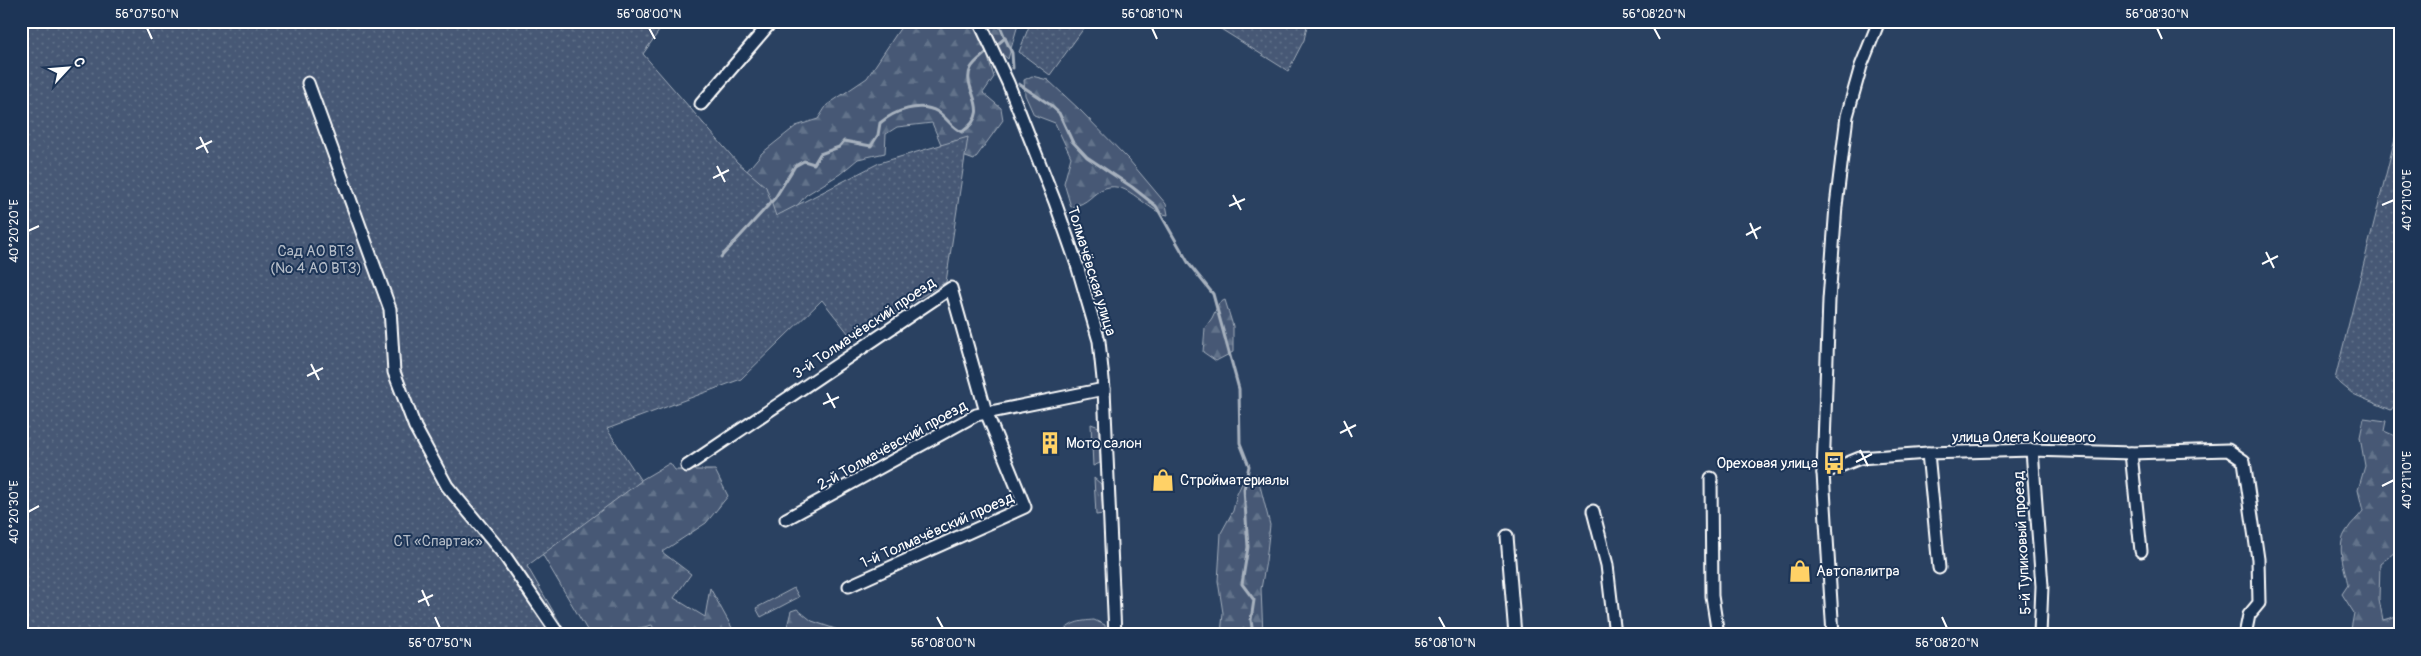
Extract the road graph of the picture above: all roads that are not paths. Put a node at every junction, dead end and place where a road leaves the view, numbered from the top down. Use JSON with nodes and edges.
{"nodes":[{"id":1,"x":772,"y":21,"type":"edge"},
{"id":2,"x":979,"y":21,"type":"edge"},
{"id":3,"x":1879,"y":21,"type":"edge"},
{"id":4,"x":308,"y":83,"type":"dead end"},
{"id":5,"x":701,"y":104,"type":"dead end"},
{"id":6,"x":1104,"y":389,"type":"junction"},
{"id":7,"x":986,"y":412,"type":"junction"},
{"id":8,"x":2032,"y":450,"type":"junction"},
{"id":9,"x":2131,"y":452,"type":"junction"},
{"id":10,"x":1928,"y":453,"type":"junction"},
{"id":11,"x":687,"y":466,"type":"dead end"},
{"id":12,"x":1823,"y":473,"type":"junction"},
{"id":13,"x":1711,"y":478,"type":"dead end"},
{"id":14,"x":1593,"y":511,"type":"dead end"},
{"id":15,"x":786,"y":520,"type":"dead end"},
{"id":16,"x":1507,"y":536,"type":"dead end"},
{"id":17,"x":2141,"y":551,"type":"dead end"},
{"id":18,"x":1939,"y":568,"type":"dead end"},
{"id":19,"x":849,"y":586,"type":"dead end"},
{"id":20,"x":559,"y":635,"type":"edge"},
{"id":21,"x":1116,"y":635,"type":"edge"},
{"id":22,"x":1515,"y":635,"type":"edge"},
{"id":23,"x":1615,"y":635,"type":"edge"},
{"id":24,"x":1718,"y":635,"type":"edge"},
{"id":25,"x":1833,"y":635,"type":"edge"},
{"id":26,"x":2040,"y":635,"type":"edge"},
{"id":27,"x":2245,"y":635,"type":"edge"}],
"edges":[{"from":1,"to":5,"type":"street"},
{"from":2,"to":6,"type":"street","name":"Толмачёвская улица"},
{"from":3,"to":12,"type":"street"},
{"from":4,"to":20,"type":"street"},
{"from":6,"to":7,"type":"street","name":"2-й Толмачёвский проезд"},
{"from":6,"to":21,"type":"street","name":"Толмачёвская улица"},
{"from":7,"to":11,"type":"street","name":"3-й Толмачёвский проезд"},
{"from":7,"to":15,"type":"street","name":"2-й Толмачёвский проезд"},
{"from":7,"to":19,"type":"street","name":"1-й Толмачёвский проезд"},
{"from":8,"to":9,"type":"street","name":"улица Олега Кошевого"},
{"from":8,"to":10,"type":"street","name":"улица Олега Кошевого"},
{"from":8,"to":26,"type":"street","name":"5-й Тупиковый проезд"},
{"from":9,"to":17,"type":"street"},
{"from":9,"to":27,"type":"street","name":"улица Олега Кошевого"},
{"from":10,"to":12,"type":"street","name":"улица Олега Кошевого"},
{"from":10,"to":18,"type":"street"},
{"from":12,"to":25,"type":"street"},
{"from":13,"to":24,"type":"street"},
{"from":14,"to":23,"type":"street"},
{"from":16,"to":22,"type":"street"}]}
